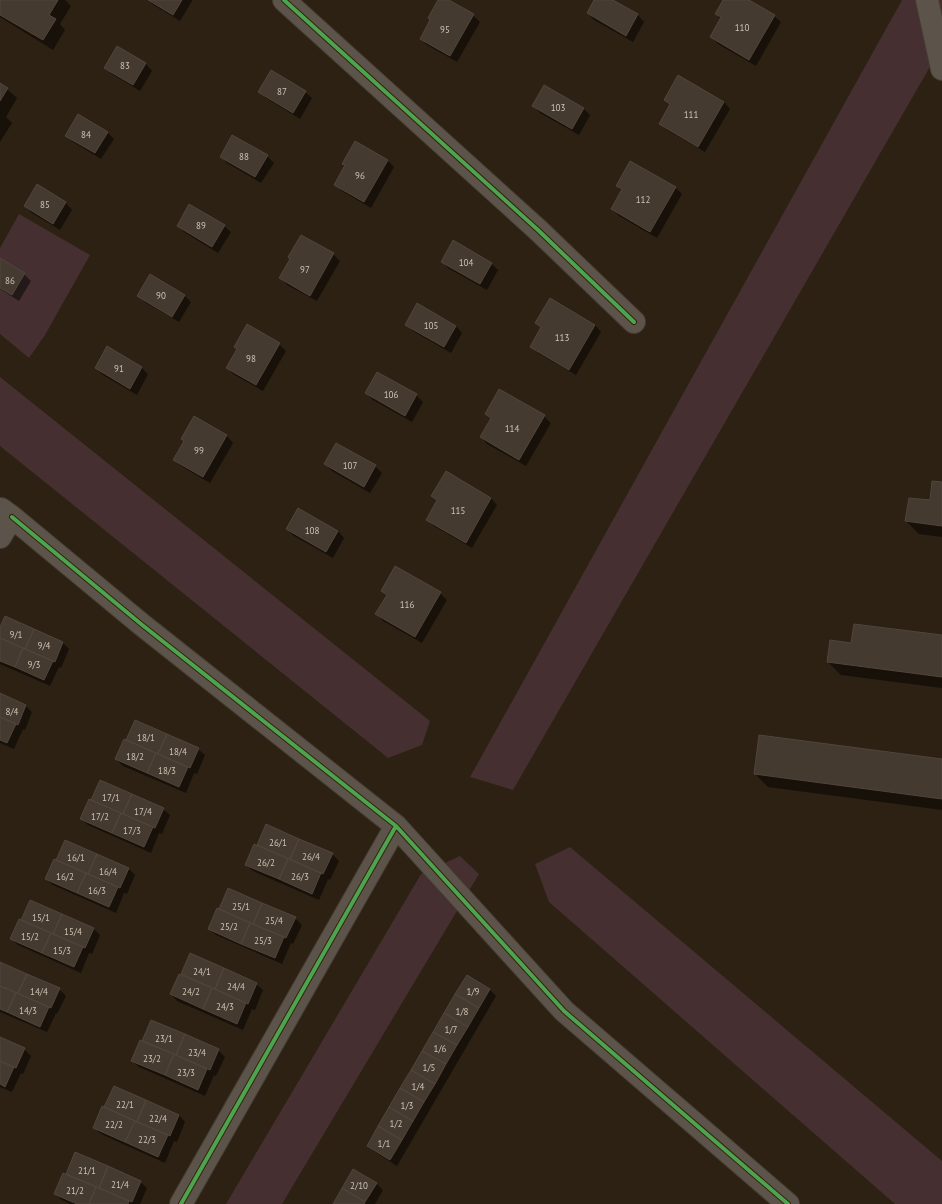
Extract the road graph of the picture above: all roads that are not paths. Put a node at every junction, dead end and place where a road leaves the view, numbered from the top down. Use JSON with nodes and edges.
{"nodes":[{"id":1,"x":284,"y":0,"type":"edge"},
{"id":2,"x":927,"y":0,"type":"edge"},
{"id":3,"x":942,"y":69,"type":"edge"},
{"id":4,"x":634,"y":322,"type":"dead end"},
{"id":5,"x":6,"y":512,"type":"edge"},
{"id":6,"x":0,"y":537,"type":"edge"},
{"id":7,"x":396,"y":826,"type":"junction"},
{"id":8,"x":181,"y":1204,"type":"edge"},
{"id":9,"x":788,"y":1204,"type":"edge"}],
"edges":[{"from":1,"to":4,"type":"street"},
{"from":2,"to":3,"type":"street"},
{"from":5,"to":6,"type":"street"},
{"from":5,"to":7,"type":"street"},
{"from":7,"to":8,"type":"street"},
{"from":7,"to":9,"type":"street"}]}
